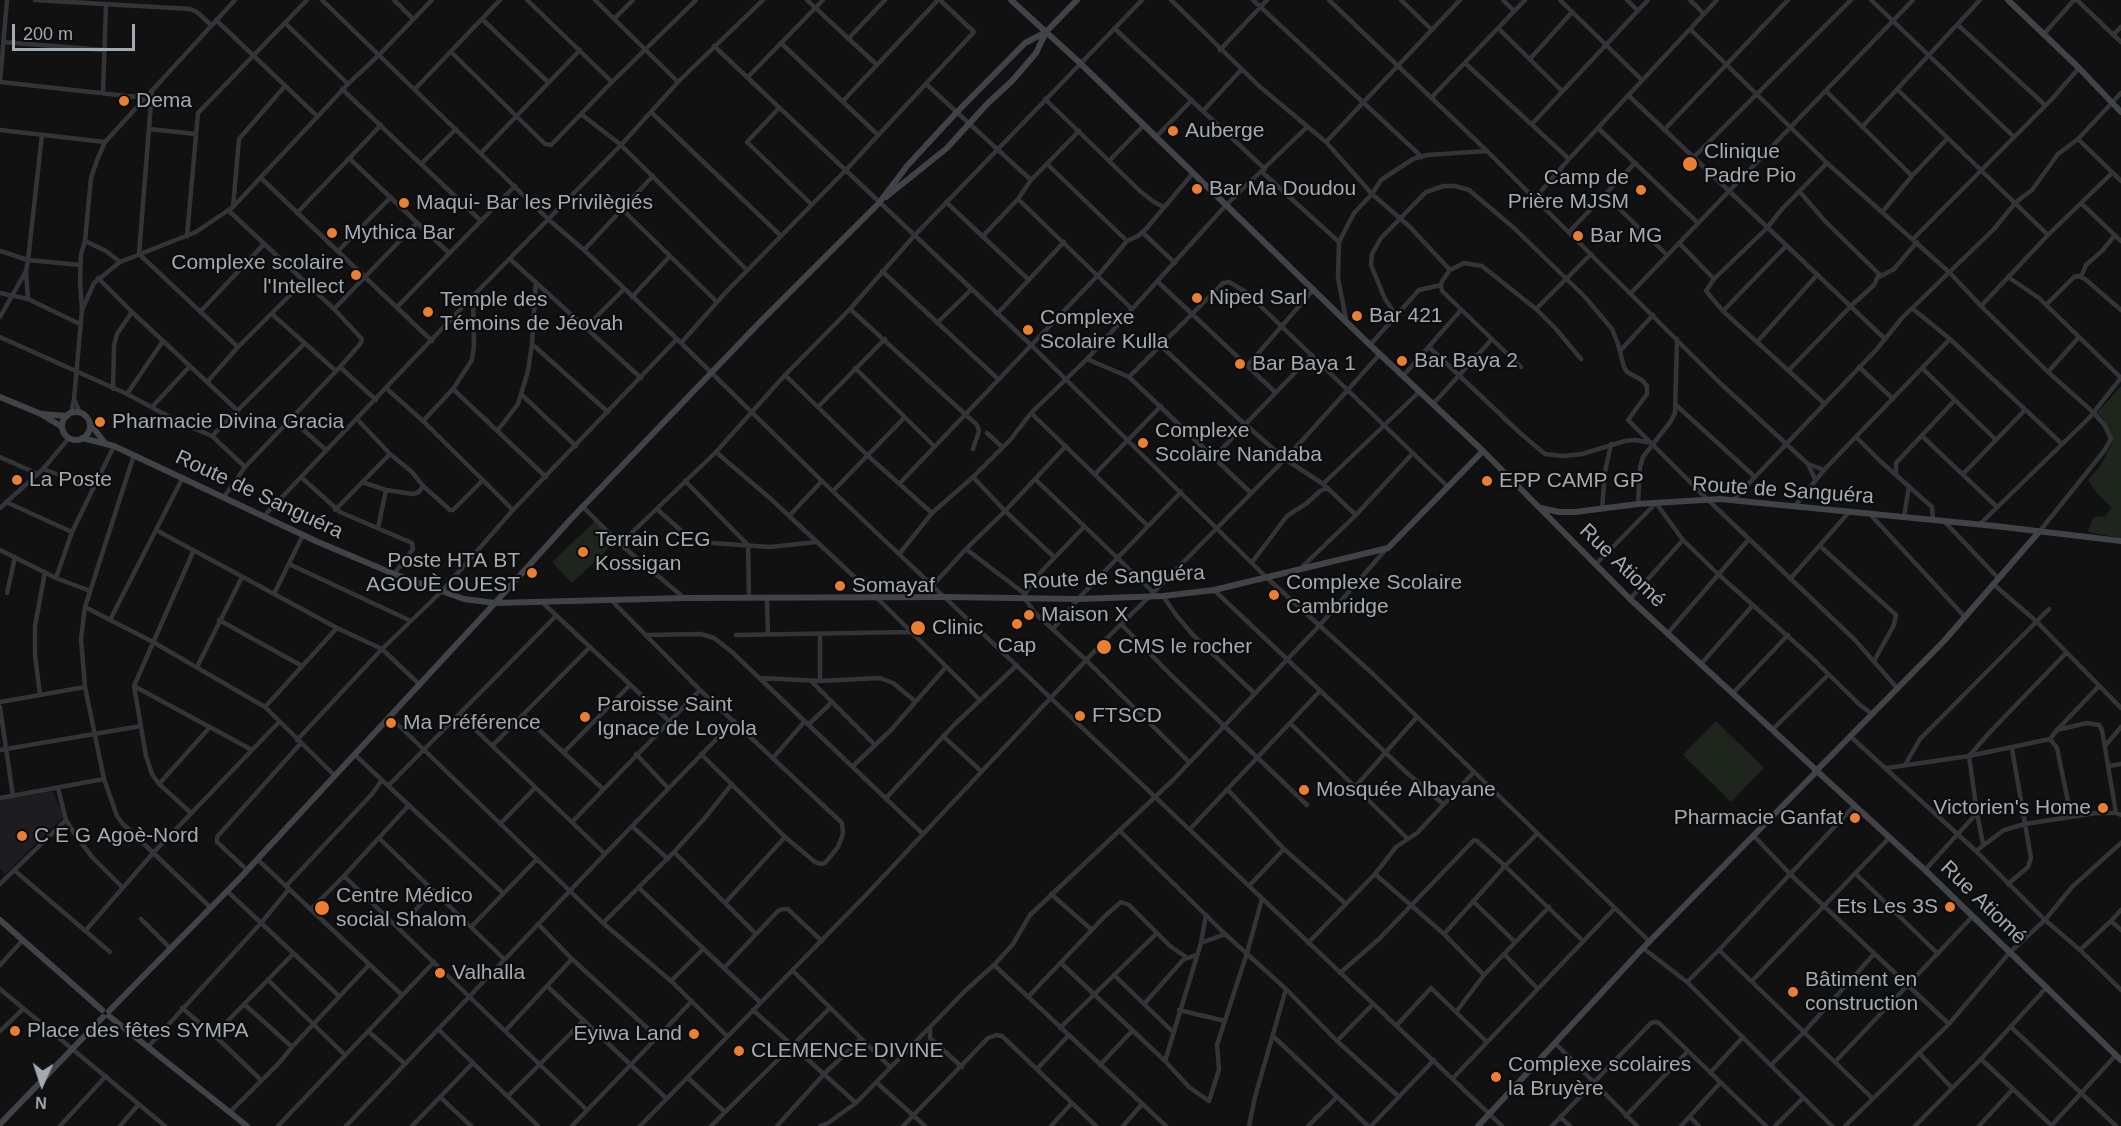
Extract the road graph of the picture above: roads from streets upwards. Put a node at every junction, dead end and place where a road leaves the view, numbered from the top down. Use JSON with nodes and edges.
{"nodes":[{"id":1,"x":7,"y":0,"type":"edge"},
{"id":2,"x":35,"y":0,"type":"edge"},
{"id":3,"x":235,"y":0,"type":"edge"},
{"id":4,"x":307,"y":0,"type":"edge"},
{"id":5,"x":322,"y":0,"type":"edge"},
{"id":6,"x":394,"y":0,"type":"edge"},
{"id":7,"x":432,"y":0,"type":"edge"},
{"id":8,"x":500,"y":0,"type":"edge"},
{"id":9,"x":527,"y":0,"type":"edge"},
{"id":10,"x":595,"y":0,"type":"edge"},
{"id":11,"x":633,"y":0,"type":"edge"},
{"id":12,"x":696,"y":0,"type":"edge"},
{"id":13,"x":750,"y":0,"type":"edge"},
{"id":14,"x":763,"y":0,"type":"edge"},
{"id":15,"x":807,"y":0,"type":"edge"},
{"id":16,"x":823,"y":0,"type":"edge"},
{"id":17,"x":885,"y":0,"type":"edge"},
{"id":18,"x":939,"y":0,"type":"edge"},
{"id":19,"x":1011,"y":0,"type":"edge"},
{"id":20,"x":1077,"y":0,"type":"edge"},
{"id":21,"x":1142,"y":0,"type":"edge"},
{"id":22,"x":1171,"y":0,"type":"edge"},
{"id":23,"x":1253,"y":0,"type":"edge"},
{"id":24,"x":1267,"y":0,"type":"edge"},
{"id":25,"x":1329,"y":0,"type":"edge"},
{"id":26,"x":1401,"y":0,"type":"edge"},
{"id":27,"x":1460,"y":0,"type":"edge"},
{"id":28,"x":1503,"y":0,"type":"edge"},
{"id":29,"x":1525,"y":0,"type":"edge"},
{"id":30,"x":1560,"y":0,"type":"edge"},
{"id":31,"x":1627,"y":0,"type":"edge"},
{"id":32,"x":1648,"y":0,"type":"edge"},
{"id":33,"x":1690,"y":0,"type":"edge"},
{"id":34,"x":1717,"y":0,"type":"edge"},
{"id":35,"x":1788,"y":0,"type":"edge"},
{"id":36,"x":1851,"y":0,"type":"edge"},
{"id":37,"x":1871,"y":0,"type":"edge"},
{"id":38,"x":1913,"y":0,"type":"edge"},
{"id":39,"x":1980,"y":0,"type":"edge"},
{"id":40,"x":2008,"y":0,"type":"edge"},
{"id":41,"x":2075,"y":0,"type":"edge"},
{"id":42,"x":97,"y":2,"type":"edge"},
{"id":43,"x":106,"y":4,"type":"junction"},
{"id":44,"x":757,"y":6,"type":"junction"},
{"id":45,"x":1260,"y":7,"type":"junction"},
{"id":46,"x":816,"y":8,"type":"junction"},
{"id":47,"x":1514,"y":11,"type":"junction"},
{"id":48,"x":1638,"y":11,"type":"junction"},
{"id":49,"x":1572,"y":12,"type":"junction"},
{"id":50,"x":1704,"y":14,"type":"junction"},
{"id":51,"x":614,"y":18,"type":"junction"},
{"id":52,"x":413,"y":19,"type":"junction"},
{"id":53,"x":482,"y":19,"type":"junction"},
{"id":54,"x":216,"y":20,"type":"junction"},
{"id":55,"x":285,"y":22,"type":"junction"},
{"id":56,"x":1893,"y":22,"type":"junction"},
{"id":57,"x":211,"y":25,"type":"junction"},
{"id":58,"x":1958,"y":25,"type":"junction"},
{"id":59,"x":2121,"y":27,"type":"edge"},
{"id":60,"x":1498,"y":28,"type":"junction"},
{"id":61,"x":1115,"y":29,"type":"junction"},
{"id":62,"x":1690,"y":29,"type":"junction"},
{"id":63,"x":1432,"y":30,"type":"junction"},
{"id":64,"x":1046,"y":32,"type":"junction"},
{"id":65,"x":2044,"y":34,"type":"junction"},
{"id":66,"x":2114,"y":35,"type":"junction"},
{"id":67,"x":848,"y":39,"type":"junction"},
{"id":68,"x":3,"y":42,"type":"junction"},
{"id":69,"x":2121,"y":42,"type":"edge"},
{"id":70,"x":781,"y":43,"type":"junction"},
{"id":71,"x":714,"y":46,"type":"junction"},
{"id":72,"x":1607,"y":46,"type":"junction"},
{"id":73,"x":104,"y":50,"type":"junction"},
{"id":74,"x":580,"y":50,"type":"junction"},
{"id":75,"x":1220,"y":50,"type":"junction"},
{"id":76,"x":645,"y":51,"type":"junction"},
{"id":77,"x":451,"y":52,"type":"junction"},
{"id":78,"x":380,"y":54,"type":"junction"},
{"id":79,"x":253,"y":56,"type":"junction"},
{"id":80,"x":1929,"y":56,"type":"junction"},
{"id":81,"x":1530,"y":59,"type":"junction"},
{"id":82,"x":1080,"y":63,"type":"junction"},
{"id":83,"x":1465,"y":63,"type":"junction"},
{"id":84,"x":1727,"y":63,"type":"junction"},
{"id":85,"x":877,"y":65,"type":"junction"},
{"id":86,"x":1397,"y":66,"type":"junction"},
{"id":87,"x":2079,"y":68,"type":"junction"},
{"id":88,"x":1241,"y":70,"type":"junction"},
{"id":89,"x":748,"y":77,"type":"junction"},
{"id":90,"x":1642,"y":80,"type":"junction"},
{"id":91,"x":548,"y":82,"type":"junction"},
{"id":92,"x":612,"y":82,"type":"junction"},
{"id":93,"x":678,"y":82,"type":"junction"},
{"id":94,"x":0,"y":84,"type":"edge"},
{"id":95,"x":348,"y":84,"type":"junction"},
{"id":96,"x":926,"y":84,"type":"junction"},
{"id":97,"x":285,"y":86,"type":"junction"},
{"id":98,"x":342,"y":89,"type":"junction"},
{"id":99,"x":415,"y":89,"type":"junction"},
{"id":100,"x":1897,"y":89,"type":"junction"},
{"id":101,"x":152,"y":90,"type":"junction"},
{"id":102,"x":1562,"y":91,"type":"junction"},
{"id":103,"x":1826,"y":91,"type":"junction"},
{"id":104,"x":103,"y":93,"type":"junction"},
{"id":105,"x":2121,"y":93,"type":"edge"},
{"id":106,"x":1757,"y":94,"type":"junction"},
{"id":107,"x":1629,"y":96,"type":"junction"},
{"id":108,"x":146,"y":98,"type":"junction"},
{"id":109,"x":1431,"y":98,"type":"junction"},
{"id":110,"x":1045,"y":99,"type":"junction"},
{"id":111,"x":1192,"y":100,"type":"junction"},
{"id":112,"x":843,"y":101,"type":"junction"},
{"id":113,"x":1364,"y":103,"type":"junction"},
{"id":114,"x":2112,"y":103,"type":"junction"},
{"id":115,"x":2045,"y":105,"type":"junction"},
{"id":116,"x":779,"y":108,"type":"junction"},
{"id":117,"x":1203,"y":111,"type":"junction"},
{"id":118,"x":651,"y":112,"type":"junction"},
{"id":119,"x":956,"y":112,"type":"junction"},
{"id":120,"x":2121,"y":112,"type":"edge"},
{"id":121,"x":581,"y":114,"type":"junction"},
{"id":122,"x":317,"y":116,"type":"junction"},
{"id":123,"x":516,"y":116,"type":"junction"},
{"id":124,"x":970,"y":124,"type":"junction"},
{"id":125,"x":1532,"y":124,"type":"junction"},
{"id":126,"x":381,"y":125,"type":"junction"},
{"id":127,"x":1144,"y":125,"type":"junction"},
{"id":128,"x":1862,"y":126,"type":"junction"},
{"id":129,"x":1307,"y":127,"type":"junction"},
{"id":130,"x":1792,"y":127,"type":"junction"},
{"id":131,"x":149,"y":129,"type":"junction"},
{"id":132,"x":456,"y":129,"type":"junction"},
{"id":133,"x":1598,"y":129,"type":"junction"},
{"id":134,"x":1664,"y":129,"type":"junction"},
{"id":135,"x":0,"y":130,"type":"edge"},
{"id":136,"x":1079,"y":131,"type":"junction"},
{"id":137,"x":196,"y":134,"type":"junction"},
{"id":138,"x":42,"y":135,"type":"junction"},
{"id":139,"x":878,"y":135,"type":"junction"},
{"id":140,"x":1156,"y":137,"type":"junction"},
{"id":141,"x":2014,"y":137,"type":"junction"},
{"id":142,"x":1947,"y":139,"type":"junction"},
{"id":143,"x":2078,"y":139,"type":"junction"},
{"id":144,"x":105,"y":142,"type":"junction"},
{"id":145,"x":1326,"y":142,"type":"junction"},
{"id":146,"x":621,"y":146,"type":"junction"},
{"id":147,"x":999,"y":149,"type":"junction"},
{"id":148,"x":1487,"y":151,"type":"junction"},
{"id":149,"x":481,"y":153,"type":"junction"},
{"id":150,"x":1422,"y":157,"type":"junction"},
{"id":151,"x":349,"y":158,"type":"junction"},
{"id":152,"x":1693,"y":158,"type":"junction"},
{"id":153,"x":1569,"y":159,"type":"junction"},
{"id":154,"x":1109,"y":160,"type":"junction"},
{"id":155,"x":1827,"y":163,"type":"junction"},
{"id":156,"x":421,"y":164,"type":"junction"},
{"id":157,"x":1047,"y":164,"type":"junction"},
{"id":158,"x":1634,"y":164,"type":"junction"},
{"id":159,"x":1263,"y":170,"type":"junction"},
{"id":160,"x":1981,"y":170,"type":"junction"},
{"id":161,"x":845,"y":171,"type":"junction"},
{"id":162,"x":1193,"y":173,"type":"junction"},
{"id":163,"x":2112,"y":173,"type":"junction"},
{"id":164,"x":653,"y":176,"type":"junction"},
{"id":165,"x":1912,"y":176,"type":"junction"},
{"id":166,"x":261,"y":178,"type":"junction"},
{"id":167,"x":1031,"y":180,"type":"junction"},
{"id":168,"x":2121,"y":181,"type":"edge"},
{"id":169,"x":515,"y":186,"type":"junction"},
{"id":170,"x":1730,"y":192,"type":"junction"},
{"id":171,"x":1800,"y":192,"type":"junction"},
{"id":172,"x":1372,"y":194,"type":"junction"},
{"id":173,"x":1605,"y":195,"type":"junction"},
{"id":174,"x":391,"y":197,"type":"junction"},
{"id":175,"x":1535,"y":198,"type":"junction"},
{"id":176,"x":1018,"y":199,"type":"junction"},
{"id":177,"x":946,"y":202,"type":"junction"},
{"id":178,"x":2016,"y":202,"type":"junction"},
{"id":179,"x":879,"y":203,"type":"junction"},
{"id":180,"x":811,"y":204,"type":"junction"},
{"id":181,"x":1227,"y":204,"type":"junction"},
{"id":182,"x":2082,"y":204,"type":"junction"},
{"id":183,"x":1164,"y":207,"type":"junction"},
{"id":184,"x":231,"y":209,"type":"junction"},
{"id":185,"x":622,"y":210,"type":"junction"},
{"id":186,"x":1883,"y":211,"type":"junction"},
{"id":187,"x":297,"y":213,"type":"junction"},
{"id":188,"x":548,"y":219,"type":"junction"},
{"id":189,"x":1400,"y":219,"type":"junction"},
{"id":190,"x":480,"y":220,"type":"junction"},
{"id":191,"x":417,"y":223,"type":"junction"},
{"id":192,"x":1698,"y":224,"type":"junction"},
{"id":193,"x":1767,"y":228,"type":"junction"},
{"id":194,"x":1142,"y":232,"type":"junction"},
{"id":195,"x":1569,"y":232,"type":"junction"},
{"id":196,"x":780,"y":235,"type":"junction"},
{"id":197,"x":2048,"y":235,"type":"junction"},
{"id":198,"x":2115,"y":235,"type":"junction"},
{"id":199,"x":187,"y":236,"type":"junction"},
{"id":200,"x":914,"y":236,"type":"junction"},
{"id":201,"x":983,"y":236,"type":"junction"},
{"id":202,"x":85,"y":241,"type":"junction"},
{"id":203,"x":1126,"y":241,"type":"junction"},
{"id":204,"x":1915,"y":241,"type":"junction"},
{"id":205,"x":2121,"y":241,"type":"edge"},
{"id":206,"x":1064,"y":242,"type":"junction"},
{"id":207,"x":1339,"y":242,"type":"junction"},
{"id":208,"x":1679,"y":243,"type":"junction"},
{"id":209,"x":264,"y":244,"type":"junction"},
{"id":210,"x":1786,"y":246,"type":"junction"},
{"id":211,"x":584,"y":250,"type":"junction"},
{"id":212,"x":0,"y":251,"type":"edge"},
{"id":213,"x":338,"y":251,"type":"junction"},
{"id":214,"x":449,"y":253,"type":"junction"},
{"id":215,"x":139,"y":254,"type":"junction"},
{"id":216,"x":1591,"y":254,"type":"junction"},
{"id":217,"x":1667,"y":255,"type":"junction"},
{"id":218,"x":670,"y":256,"type":"junction"},
{"id":219,"x":510,"y":259,"type":"junction"},
{"id":220,"x":28,"y":260,"type":"junction"},
{"id":221,"x":120,"y":262,"type":"junction"},
{"id":222,"x":1175,"y":263,"type":"junction"},
{"id":223,"x":80,"y":265,"type":"junction"},
{"id":224,"x":747,"y":270,"type":"junction"},
{"id":225,"x":1450,"y":270,"type":"junction"},
{"id":226,"x":882,"y":271,"type":"junction"},
{"id":227,"x":26,"y":272,"type":"junction"},
{"id":228,"x":1950,"y":273,"type":"junction"},
{"id":229,"x":1097,"y":275,"type":"junction"},
{"id":230,"x":1817,"y":275,"type":"junction"},
{"id":231,"x":1879,"y":276,"type":"junction"},
{"id":232,"x":365,"y":277,"type":"junction"},
{"id":233,"x":2081,"y":277,"type":"junction"},
{"id":234,"x":2008,"y":278,"type":"junction"},
{"id":235,"x":1566,"y":279,"type":"junction"},
{"id":236,"x":1714,"y":279,"type":"junction"},
{"id":237,"x":1029,"y":280,"type":"junction"},
{"id":238,"x":80,"y":281,"type":"junction"},
{"id":239,"x":96,"y":281,"type":"junction"},
{"id":240,"x":304,"y":281,"type":"junction"},
{"id":241,"x":536,"y":282,"type":"junction"},
{"id":242,"x":1158,"y":282,"type":"junction"},
{"id":243,"x":1441,"y":285,"type":"junction"},
{"id":244,"x":624,"y":289,"type":"junction"},
{"id":245,"x":1314,"y":289,"type":"junction"},
{"id":246,"x":971,"y":290,"type":"junction"},
{"id":247,"x":0,"y":293,"type":"edge"},
{"id":248,"x":1631,"y":293,"type":"junction"},
{"id":249,"x":473,"y":296,"type":"junction"},
{"id":250,"x":12,"y":297,"type":"junction"},
{"id":251,"x":632,"y":297,"type":"junction"},
{"id":252,"x":28,"y":299,"type":"junction"},
{"id":253,"x":717,"y":302,"type":"junction"},
{"id":254,"x":2046,"y":305,"type":"junction"},
{"id":255,"x":1851,"y":306,"type":"junction"},
{"id":256,"x":1981,"y":306,"type":"junction"},
{"id":257,"x":397,"y":307,"type":"junction"},
{"id":258,"x":334,"y":309,"type":"junction"},
{"id":259,"x":850,"y":309,"type":"junction"},
{"id":260,"x":1132,"y":309,"type":"junction"},
{"id":261,"x":1536,"y":309,"type":"junction"},
{"id":262,"x":1913,"y":309,"type":"junction"},
{"id":263,"x":82,"y":310,"type":"junction"},
{"id":264,"x":1461,"y":310,"type":"junction"},
{"id":265,"x":2121,"y":310,"type":"edge"},
{"id":266,"x":1723,"y":311,"type":"junction"},
{"id":267,"x":132,"y":312,"type":"junction"},
{"id":268,"x":200,"y":312,"type":"junction"},
{"id":269,"x":1191,"y":313,"type":"junction"},
{"id":270,"x":272,"y":314,"type":"junction"},
{"id":271,"x":997,"y":314,"type":"junction"},
{"id":272,"x":1396,"y":315,"type":"junction"},
{"id":273,"x":1653,"y":315,"type":"junction"},
{"id":274,"x":0,"y":317,"type":"edge"},
{"id":275,"x":1346,"y":319,"type":"junction"},
{"id":276,"x":937,"y":323,"type":"junction"},
{"id":277,"x":80,"y":324,"type":"junction"},
{"id":278,"x":586,"y":327,"type":"junction"},
{"id":279,"x":1282,"y":327,"type":"junction"},
{"id":280,"x":2079,"y":337,"type":"junction"},
{"id":281,"x":0,"y":338,"type":"edge"},
{"id":282,"x":885,"y":339,"type":"junction"},
{"id":283,"x":1492,"y":339,"type":"junction"},
{"id":284,"x":1677,"y":339,"type":"junction"},
{"id":285,"x":1885,"y":339,"type":"junction"},
{"id":286,"x":1950,"y":339,"type":"junction"},
{"id":287,"x":432,"y":340,"type":"junction"},
{"id":288,"x":163,"y":341,"type":"junction"},
{"id":289,"x":679,"y":341,"type":"junction"},
{"id":290,"x":1757,"y":342,"type":"junction"},
{"id":291,"x":305,"y":343,"type":"junction"},
{"id":292,"x":532,"y":344,"type":"junction"},
{"id":293,"x":1031,"y":345,"type":"junction"},
{"id":294,"x":1370,"y":345,"type":"junction"},
{"id":295,"x":1161,"y":346,"type":"junction"},
{"id":296,"x":238,"y":347,"type":"junction"},
{"id":297,"x":1429,"y":347,"type":"junction"},
{"id":298,"x":1620,"y":351,"type":"junction"},
{"id":299,"x":1380,"y":354,"type":"junction"},
{"id":300,"x":1312,"y":355,"type":"junction"},
{"id":301,"x":1087,"y":358,"type":"junction"},
{"id":302,"x":1581,"y":359,"type":"dead end"},
{"id":303,"x":190,"y":366,"type":"junction"},
{"id":304,"x":1247,"y":366,"type":"junction"},
{"id":305,"x":1521,"y":367,"type":"dead end"},
{"id":306,"x":1859,"y":367,"type":"junction"},
{"id":307,"x":855,"y":368,"type":"junction"},
{"id":308,"x":1922,"y":368,"type":"junction"},
{"id":309,"x":338,"y":369,"type":"junction"},
{"id":310,"x":1789,"y":370,"type":"junction"},
{"id":311,"x":77,"y":372,"type":"junction"},
{"id":312,"x":711,"y":372,"type":"junction"},
{"id":313,"x":2048,"y":372,"type":"junction"},
{"id":314,"x":785,"y":375,"type":"junction"},
{"id":315,"x":1403,"y":376,"type":"junction"},
{"id":316,"x":1459,"y":376,"type":"junction"},
{"id":317,"x":1129,"y":377,"type":"junction"},
{"id":318,"x":641,"y":378,"type":"junction"},
{"id":319,"x":2121,"y":378,"type":"edge"},
{"id":320,"x":998,"y":380,"type":"junction"},
{"id":321,"x":1064,"y":380,"type":"junction"},
{"id":322,"x":208,"y":381,"type":"junction"},
{"id":323,"x":387,"y":388,"type":"junction"},
{"id":324,"x":113,"y":389,"type":"junction"},
{"id":325,"x":453,"y":389,"type":"junction"},
{"id":326,"x":1348,"y":389,"type":"junction"},
{"id":327,"x":1420,"y":391,"type":"junction"},
{"id":328,"x":1275,"y":392,"type":"junction"},
{"id":329,"x":127,"y":394,"type":"junction"},
{"id":330,"x":522,"y":395,"type":"junction"},
{"id":331,"x":0,"y":397,"type":"edge"},
{"id":332,"x":74,"y":399,"type":"junction"},
{"id":333,"x":1893,"y":399,"type":"junction"},
{"id":334,"x":376,"y":400,"type":"junction"},
{"id":335,"x":1955,"y":400,"type":"junction"},
{"id":336,"x":1434,"y":403,"type":"junction"},
{"id":337,"x":1825,"y":404,"type":"junction"},
{"id":338,"x":1676,"y":405,"type":"junction"},
{"id":339,"x":153,"y":406,"type":"junction"},
{"id":340,"x":1161,"y":406,"type":"junction"},
{"id":341,"x":818,"y":407,"type":"junction"},
{"id":342,"x":2025,"y":410,"type":"junction"},
{"id":343,"x":238,"y":411,"type":"junction"},
{"id":344,"x":2092,"y":411,"type":"junction"},
{"id":345,"x":608,"y":412,"type":"junction"},
{"id":346,"x":751,"y":412,"type":"junction"},
{"id":347,"x":80,"y":413,"type":"junction"},
{"id":348,"x":1031,"y":413,"type":"junction"},
{"id":349,"x":41,"y":414,"type":"junction"},
{"id":350,"x":69,"y":414,"type":"junction"},
{"id":351,"x":966,"y":414,"type":"junction"},
{"id":352,"x":290,"y":418,"type":"junction"},
{"id":353,"x":357,"y":418,"type":"junction"},
{"id":354,"x":904,"y":418,"type":"junction"},
{"id":355,"x":423,"y":421,"type":"junction"},
{"id":356,"x":89,"y":423,"type":"junction"},
{"id":357,"x":1245,"y":424,"type":"junction"},
{"id":358,"x":1385,"y":425,"type":"junction"},
{"id":359,"x":62,"y":427,"type":"junction"},
{"id":360,"x":498,"y":430,"type":"junction"},
{"id":361,"x":987,"y":433,"type":"dead end"},
{"id":362,"x":212,"y":436,"type":"junction"},
{"id":363,"x":1922,"y":436,"type":"junction"},
{"id":364,"x":1856,"y":437,"type":"junction"},
{"id":365,"x":69,"y":438,"type":"junction"},
{"id":366,"x":82,"y":438,"type":"junction"},
{"id":367,"x":1996,"y":440,"type":"junction"},
{"id":368,"x":1128,"y":441,"type":"junction"},
{"id":369,"x":105,"y":443,"type":"junction"},
{"id":370,"x":1653,"y":443,"type":"junction"},
{"id":371,"x":1786,"y":443,"type":"junction"},
{"id":372,"x":1611,"y":444,"type":"junction"},
{"id":373,"x":2062,"y":444,"type":"junction"},
{"id":374,"x":114,"y":446,"type":"junction"},
{"id":375,"x":576,"y":446,"type":"junction"},
{"id":376,"x":934,"y":446,"type":"junction"},
{"id":377,"x":1065,"y":446,"type":"junction"},
{"id":378,"x":1002,"y":447,"type":"junction"},
{"id":379,"x":973,"y":449,"type":"dead end"},
{"id":380,"x":326,"y":450,"type":"junction"},
{"id":381,"x":1484,"y":451,"type":"junction"},
{"id":382,"x":716,"y":452,"type":"junction"},
{"id":383,"x":1413,"y":453,"type":"junction"},
{"id":384,"x":390,"y":454,"type":"junction"},
{"id":385,"x":134,"y":455,"type":"junction"},
{"id":386,"x":868,"y":456,"type":"junction"},
{"id":387,"x":0,"y":457,"type":"edge"},
{"id":388,"x":1214,"y":457,"type":"junction"},
{"id":389,"x":1285,"y":459,"type":"junction"},
{"id":390,"x":1882,"y":463,"type":"junction"},
{"id":391,"x":1896,"y":463,"type":"junction"},
{"id":392,"x":1808,"y":464,"type":"junction"},
{"id":393,"x":245,"y":467,"type":"junction"},
{"id":394,"x":43,"y":469,"type":"junction"},
{"id":395,"x":1824,"y":470,"type":"junction"},
{"id":396,"x":38,"y":474,"type":"junction"},
{"id":397,"x":1095,"y":474,"type":"junction"},
{"id":398,"x":1963,"y":474,"type":"junction"},
{"id":399,"x":1896,"y":475,"type":"junction"},
{"id":400,"x":183,"y":477,"type":"junction"},
{"id":401,"x":301,"y":477,"type":"junction"},
{"id":402,"x":546,"y":477,"type":"junction"},
{"id":403,"x":973,"y":477,"type":"junction"},
{"id":404,"x":1755,"y":477,"type":"junction"},
{"id":405,"x":1035,"y":479,"type":"junction"},
{"id":406,"x":1815,"y":479,"type":"junction"},
{"id":407,"x":483,"y":480,"type":"junction"},
{"id":408,"x":685,"y":481,"type":"junction"},
{"id":409,"x":822,"y":481,"type":"junction"},
{"id":410,"x":362,"y":482,"type":"junction"},
{"id":411,"x":900,"y":483,"type":"junction"},
{"id":412,"x":1323,"y":483,"type":"junction"},
{"id":413,"x":423,"y":486,"type":"junction"},
{"id":414,"x":1909,"y":486,"type":"junction"},
{"id":415,"x":92,"y":487,"type":"junction"},
{"id":416,"x":1448,"y":487,"type":"junction"},
{"id":417,"x":1328,"y":488,"type":"junction"},
{"id":418,"x":386,"y":490,"type":"junction"},
{"id":419,"x":833,"y":491,"type":"junction"},
{"id":420,"x":1181,"y":492,"type":"junction"},
{"id":421,"x":1251,"y":493,"type":"junction"},
{"id":422,"x":224,"y":497,"type":"junction"},
{"id":423,"x":1706,"y":498,"type":"junction"},
{"id":424,"x":1733,"y":500,"type":"junction"},
{"id":425,"x":6,"y":502,"type":"junction"},
{"id":426,"x":1656,"y":503,"type":"junction"},
{"id":427,"x":1638,"y":504,"type":"junction"},
{"id":428,"x":1795,"y":506,"type":"junction"},
{"id":429,"x":582,"y":507,"type":"junction"},
{"id":430,"x":1540,"y":507,"type":"junction"},
{"id":431,"x":1997,"y":507,"type":"junction"},
{"id":432,"x":0,"y":508,"type":"edge"},
{"id":433,"x":657,"y":509,"type":"junction"},
{"id":434,"x":1602,"y":509,"type":"junction"},
{"id":435,"x":335,"y":510,"type":"junction"},
{"id":436,"x":513,"y":510,"type":"junction"},
{"id":437,"x":1005,"y":511,"type":"junction"},
{"id":438,"x":1850,"y":511,"type":"junction"},
{"id":439,"x":932,"y":513,"type":"junction"},
{"id":440,"x":1869,"y":513,"type":"junction"},
{"id":441,"x":1356,"y":515,"type":"junction"},
{"id":442,"x":264,"y":516,"type":"junction"},
{"id":443,"x":789,"y":516,"type":"junction"},
{"id":444,"x":1904,"y":517,"type":"junction"},
{"id":445,"x":1933,"y":519,"type":"junction"},
{"id":446,"x":1943,"y":520,"type":"junction"},
{"id":447,"x":1980,"y":524,"type":"junction"},
{"id":448,"x":1148,"y":526,"type":"junction"},
{"id":449,"x":1084,"y":527,"type":"junction"},
{"id":450,"x":1218,"y":527,"type":"junction"},
{"id":451,"x":378,"y":528,"type":"junction"},
{"id":452,"x":156,"y":530,"type":"junction"},
{"id":453,"x":72,"y":532,"type":"junction"},
{"id":454,"x":2039,"y":532,"type":"junction"},
{"id":455,"x":303,"y":535,"type":"junction"},
{"id":456,"x":1749,"y":539,"type":"junction"},
{"id":457,"x":1683,"y":540,"type":"junction"},
{"id":458,"x":2121,"y":541,"type":"edge"},
{"id":459,"x":816,"y":542,"type":"junction"},
{"id":460,"x":620,"y":544,"type":"junction"},
{"id":461,"x":748,"y":545,"type":"junction"},
{"id":462,"x":1820,"y":546,"type":"junction"},
{"id":463,"x":1388,"y":548,"type":"junction"},
{"id":464,"x":966,"y":549,"type":"junction"},
{"id":465,"x":0,"y":550,"type":"edge"},
{"id":466,"x":194,"y":552,"type":"junction"},
{"id":467,"x":900,"y":553,"type":"junction"},
{"id":468,"x":15,"y":557,"type":"junction"},
{"id":469,"x":1054,"y":557,"type":"junction"},
{"id":470,"x":1117,"y":558,"type":"junction"},
{"id":471,"x":1252,"y":561,"type":"junction"},
{"id":472,"x":289,"y":564,"type":"junction"},
{"id":473,"x":1595,"y":565,"type":"junction"},
{"id":474,"x":1301,"y":568,"type":"junction"},
{"id":475,"x":45,"y":572,"type":"junction"},
{"id":476,"x":394,"y":574,"type":"junction"},
{"id":477,"x":1718,"y":574,"type":"junction"},
{"id":478,"x":242,"y":577,"type":"junction"},
{"id":479,"x":56,"y":578,"type":"junction"},
{"id":480,"x":1267,"y":578,"type":"junction"},
{"id":481,"x":1998,"y":578,"type":"junction"},
{"id":482,"x":1790,"y":579,"type":"junction"},
{"id":483,"x":1993,"y":584,"type":"junction"},
{"id":484,"x":933,"y":585,"type":"junction"},
{"id":485,"x":1214,"y":590,"type":"junction"},
{"id":486,"x":90,"y":591,"type":"junction"},
{"id":487,"x":441,"y":592,"type":"junction"},
{"id":488,"x":7,"y":593,"type":"dead end"},
{"id":489,"x":274,"y":594,"type":"junction"},
{"id":490,"x":1152,"y":594,"type":"junction"},
{"id":491,"x":1025,"y":596,"type":"junction"},
{"id":492,"x":1163,"y":596,"type":"junction"},
{"id":493,"x":876,"y":597,"type":"junction"},
{"id":494,"x":946,"y":597,"type":"junction"},
{"id":495,"x":684,"y":598,"type":"junction"},
{"id":496,"x":749,"y":598,"type":"junction"},
{"id":497,"x":767,"y":598,"type":"junction"},
{"id":498,"x":1078,"y":599,"type":"junction"},
{"id":499,"x":1630,"y":599,"type":"junction"},
{"id":500,"x":612,"y":601,"type":"junction"},
{"id":501,"x":495,"y":603,"type":"junction"},
{"id":502,"x":543,"y":603,"type":"junction"},
{"id":503,"x":1753,"y":605,"type":"junction"},
{"id":504,"x":85,"y":607,"type":"junction"},
{"id":505,"x":2049,"y":609,"type":"dead end"},
{"id":506,"x":556,"y":616,"type":"junction"},
{"id":507,"x":1965,"y":617,"type":"junction"},
{"id":508,"x":110,"y":620,"type":"junction"},
{"id":509,"x":219,"y":620,"type":"junction"},
{"id":510,"x":411,"y":621,"type":"junction"},
{"id":511,"x":2036,"y":621,"type":"junction"},
{"id":512,"x":1122,"y":624,"type":"junction"},
{"id":513,"x":1319,"y":626,"type":"junction"},
{"id":514,"x":337,"y":628,"type":"junction"},
{"id":515,"x":1053,"y":629,"type":"junction"},
{"id":516,"x":911,"y":632,"type":"junction"},
{"id":517,"x":1668,"y":633,"type":"junction"},
{"id":518,"x":768,"y":634,"type":"junction"},
{"id":519,"x":645,"y":635,"type":"junction"},
{"id":520,"x":736,"y":635,"type":"dead end"},
{"id":521,"x":820,"y":635,"type":"junction"},
{"id":522,"x":1788,"y":635,"type":"junction"},
{"id":523,"x":153,"y":642,"type":"junction"},
{"id":524,"x":590,"y":647,"type":"junction"},
{"id":525,"x":382,"y":649,"type":"junction"},
{"id":526,"x":2066,"y":653,"type":"junction"},
{"id":527,"x":1286,"y":659,"type":"junction"},
{"id":528,"x":1086,"y":660,"type":"junction"},
{"id":529,"x":1874,"y":661,"type":"junction"},
{"id":530,"x":1701,"y":664,"type":"junction"},
{"id":531,"x":1017,"y":665,"type":"junction"},
{"id":532,"x":196,"y":666,"type":"junction"},
{"id":533,"x":302,"y":666,"type":"junction"},
{"id":534,"x":946,"y":667,"type":"junction"},
{"id":535,"x":1828,"y":675,"type":"junction"},
{"id":536,"x":760,"y":678,"type":"junction"},
{"id":537,"x":811,"y":680,"type":"junction"},
{"id":538,"x":820,"y":681,"type":"junction"},
{"id":539,"x":419,"y":684,"type":"junction"},
{"id":540,"x":134,"y":686,"type":"junction"},
{"id":541,"x":629,"y":686,"type":"junction"},
{"id":542,"x":2099,"y":686,"type":"junction"},
{"id":543,"x":85,"y":687,"type":"junction"},
{"id":544,"x":1898,"y":689,"type":"junction"},
{"id":545,"x":700,"y":690,"type":"junction"},
{"id":546,"x":1320,"y":691,"type":"junction"},
{"id":547,"x":1254,"y":693,"type":"junction"},
{"id":548,"x":1733,"y":693,"type":"junction"},
{"id":549,"x":40,"y":695,"type":"junction"},
{"id":550,"x":1050,"y":697,"type":"junction"},
{"id":551,"x":980,"y":700,"type":"junction"},
{"id":552,"x":915,"y":701,"type":"junction"},
{"id":553,"x":0,"y":702,"type":"edge"},
{"id":554,"x":831,"y":703,"type":"junction"},
{"id":555,"x":0,"y":707,"type":"edge"},
{"id":556,"x":265,"y":707,"type":"junction"},
{"id":557,"x":2121,"y":708,"type":"edge"},
{"id":558,"x":1872,"y":714,"type":"junction"},
{"id":559,"x":460,"y":715,"type":"junction"},
{"id":560,"x":523,"y":715,"type":"junction"},
{"id":561,"x":389,"y":716,"type":"junction"},
{"id":562,"x":1417,"y":717,"type":"junction"},
{"id":563,"x":669,"y":721,"type":"junction"},
{"id":564,"x":734,"y":721,"type":"junction"},
{"id":565,"x":279,"y":722,"type":"junction"},
{"id":566,"x":807,"y":723,"type":"junction"},
{"id":567,"x":1290,"y":723,"type":"junction"},
{"id":568,"x":141,"y":726,"type":"junction"},
{"id":569,"x":1223,"y":726,"type":"junction"},
{"id":570,"x":2121,"y":726,"type":"edge"},
{"id":571,"x":210,"y":727,"type":"junction"},
{"id":572,"x":1772,"y":730,"type":"junction"},
{"id":573,"x":2057,"y":730,"type":"junction"},
{"id":574,"x":95,"y":734,"type":"junction"},
{"id":575,"x":943,"y":736,"type":"junction"},
{"id":576,"x":1850,"y":736,"type":"junction"},
{"id":577,"x":2050,"y":739,"type":"junction"},
{"id":578,"x":299,"y":742,"type":"junction"},
{"id":579,"x":874,"y":745,"type":"junction"},
{"id":580,"x":492,"y":746,"type":"junction"},
{"id":581,"x":2105,"y":746,"type":"junction"},
{"id":582,"x":6,"y":749,"type":"junction"},
{"id":583,"x":2012,"y":749,"type":"junction"},
{"id":584,"x":0,"y":750,"type":"edge"},
{"id":585,"x":252,"y":750,"type":"junction"},
{"id":586,"x":424,"y":750,"type":"junction"},
{"id":587,"x":564,"y":752,"type":"junction"},
{"id":588,"x":1385,"y":752,"type":"junction"},
{"id":589,"x":354,"y":754,"type":"junction"},
{"id":590,"x":636,"y":754,"type":"junction"},
{"id":591,"x":701,"y":754,"type":"junction"},
{"id":592,"x":1969,"y":756,"type":"junction"},
{"id":593,"x":773,"y":758,"type":"junction"},
{"id":594,"x":1257,"y":758,"type":"junction"},
{"id":595,"x":1189,"y":762,"type":"junction"},
{"id":596,"x":2121,"y":764,"type":"edge"},
{"id":597,"x":1905,"y":765,"type":"junction"},
{"id":598,"x":853,"y":766,"type":"junction"},
{"id":599,"x":2109,"y":766,"type":"junction"},
{"id":600,"x":1887,"y":768,"type":"junction"},
{"id":601,"x":981,"y":771,"type":"junction"},
{"id":602,"x":1817,"y":771,"type":"junction"},
{"id":603,"x":1474,"y":772,"type":"junction"},
{"id":604,"x":334,"y":775,"type":"junction"},
{"id":605,"x":104,"y":779,"type":"junction"},
{"id":606,"x":382,"y":780,"type":"junction"},
{"id":607,"x":159,"y":784,"type":"junction"},
{"id":608,"x":732,"y":784,"type":"junction"},
{"id":609,"x":388,"y":786,"type":"junction"},
{"id":610,"x":1355,"y":787,"type":"junction"},
{"id":611,"x":535,"y":788,"type":"junction"},
{"id":612,"x":668,"y":788,"type":"junction"},
{"id":613,"x":58,"y":789,"type":"junction"},
{"id":614,"x":603,"y":789,"type":"junction"},
{"id":615,"x":1227,"y":789,"type":"junction"},
{"id":616,"x":13,"y":796,"type":"junction"},
{"id":617,"x":1156,"y":797,"type":"junction"},
{"id":618,"x":0,"y":798,"type":"edge"},
{"id":619,"x":886,"y":798,"type":"junction"},
{"id":620,"x":1443,"y":804,"type":"junction"},
{"id":621,"x":409,"y":805,"type":"junction"},
{"id":622,"x":1307,"y":805,"type":"dead end"},
{"id":623,"x":1854,"y":806,"type":"junction"},
{"id":624,"x":191,"y":813,"type":"junction"},
{"id":625,"x":1977,"y":813,"type":"junction"},
{"id":626,"x":2119,"y":814,"type":"edge"},
{"id":627,"x":2071,"y":816,"type":"junction"},
{"id":628,"x":66,"y":820,"type":"junction"},
{"id":629,"x":572,"y":822,"type":"junction"},
{"id":630,"x":500,"y":824,"type":"junction"},
{"id":631,"x":2025,"y":824,"type":"junction"},
{"id":632,"x":633,"y":826,"type":"junction"},
{"id":633,"x":1190,"y":829,"type":"junction"},
{"id":634,"x":1120,"y":831,"type":"junction"},
{"id":635,"x":923,"y":834,"type":"junction"},
{"id":636,"x":1537,"y":834,"type":"junction"},
{"id":637,"x":1753,"y":835,"type":"junction"},
{"id":638,"x":1957,"y":835,"type":"junction"},
{"id":639,"x":785,"y":837,"type":"junction"},
{"id":640,"x":379,"y":838,"type":"junction"},
{"id":641,"x":1889,"y":838,"type":"junction"},
{"id":642,"x":1408,"y":839,"type":"junction"},
{"id":643,"x":2121,"y":843,"type":"edge"},
{"id":644,"x":1983,"y":844,"type":"junction"},
{"id":645,"x":1284,"y":849,"type":"junction"},
{"id":646,"x":1976,"y":851,"type":"junction"},
{"id":647,"x":154,"y":852,"type":"junction"},
{"id":648,"x":674,"y":852,"type":"junction"},
{"id":649,"x":605,"y":854,"type":"junction"},
{"id":650,"x":257,"y":859,"type":"junction"},
{"id":651,"x":537,"y":859,"type":"junction"},
{"id":652,"x":668,"y":859,"type":"junction"},
{"id":653,"x":1505,"y":866,"type":"junction"},
{"id":654,"x":14,"y":870,"type":"junction"},
{"id":655,"x":247,"y":870,"type":"junction"},
{"id":656,"x":1925,"y":870,"type":"junction"},
{"id":657,"x":1856,"y":873,"type":"junction"},
{"id":658,"x":1375,"y":874,"type":"junction"},
{"id":659,"x":1790,"y":874,"type":"junction"},
{"id":660,"x":344,"y":876,"type":"junction"},
{"id":661,"x":0,"y":884,"type":"edge"},
{"id":662,"x":2008,"y":884,"type":"junction"},
{"id":663,"x":1249,"y":886,"type":"junction"},
{"id":664,"x":122,"y":887,"type":"junction"},
{"id":665,"x":287,"y":887,"type":"junction"},
{"id":666,"x":639,"y":888,"type":"junction"},
{"id":667,"x":227,"y":891,"type":"junction"},
{"id":668,"x":433,"y":891,"type":"junction"},
{"id":669,"x":570,"y":892,"type":"junction"},
{"id":670,"x":503,"y":893,"type":"junction"},
{"id":671,"x":1052,"y":894,"type":"junction"},
{"id":672,"x":1262,"y":899,"type":"junction"},
{"id":673,"x":1473,"y":901,"type":"junction"},
{"id":674,"x":725,"y":903,"type":"junction"},
{"id":675,"x":1346,"y":904,"type":"junction"},
{"id":676,"x":1412,"y":905,"type":"junction"},
{"id":677,"x":1824,"y":905,"type":"junction"},
{"id":678,"x":210,"y":907,"type":"junction"},
{"id":679,"x":1549,"y":907,"type":"junction"},
{"id":680,"x":311,"y":909,"type":"junction"},
{"id":681,"x":1614,"y":909,"type":"junction"},
{"id":682,"x":2121,"y":910,"type":"edge"},
{"id":683,"x":1206,"y":915,"type":"junction"},
{"id":684,"x":1973,"y":916,"type":"junction"},
{"id":685,"x":0,"y":920,"type":"edge"},
{"id":686,"x":141,"y":920,"type":"dead end"},
{"id":687,"x":2044,"y":920,"type":"junction"},
{"id":688,"x":2111,"y":921,"type":"junction"},
{"id":689,"x":261,"y":923,"type":"junction"},
{"id":690,"x":603,"y":923,"type":"junction"},
{"id":691,"x":538,"y":924,"type":"junction"},
{"id":692,"x":471,"y":927,"type":"junction"},
{"id":693,"x":399,"y":929,"type":"junction"},
{"id":694,"x":86,"y":930,"type":"junction"},
{"id":695,"x":1092,"y":930,"type":"junction"},
{"id":696,"x":2121,"y":930,"type":"edge"},
{"id":697,"x":1157,"y":933,"type":"junction"},
{"id":698,"x":756,"y":934,"type":"junction"},
{"id":699,"x":1225,"y":934,"type":"junction"},
{"id":700,"x":1444,"y":934,"type":"junction"},
{"id":701,"x":22,"y":940,"type":"junction"},
{"id":702,"x":822,"y":941,"type":"junction"},
{"id":703,"x":1583,"y":941,"type":"junction"},
{"id":704,"x":1515,"y":942,"type":"junction"},
{"id":705,"x":1650,"y":942,"type":"junction"},
{"id":706,"x":1201,"y":943,"type":"junction"},
{"id":707,"x":1308,"y":943,"type":"junction"},
{"id":708,"x":171,"y":948,"type":"junction"},
{"id":709,"x":1643,"y":948,"type":"junction"},
{"id":710,"x":703,"y":949,"type":"junction"},
{"id":711,"x":1719,"y":950,"type":"junction"},
{"id":712,"x":2080,"y":950,"type":"junction"},
{"id":713,"x":110,"y":952,"type":"dead end"},
{"id":714,"x":2010,"y":952,"type":"junction"},
{"id":715,"x":1247,"y":953,"type":"junction"},
{"id":716,"x":293,"y":954,"type":"junction"},
{"id":717,"x":1196,"y":954,"type":"junction"},
{"id":718,"x":1504,"y":954,"type":"junction"},
{"id":719,"x":1874,"y":954,"type":"junction"},
{"id":720,"x":1938,"y":954,"type":"junction"},
{"id":721,"x":1186,"y":957,"type":"junction"},
{"id":722,"x":572,"y":959,"type":"junction"},
{"id":723,"x":504,"y":960,"type":"junction"},
{"id":724,"x":434,"y":962,"type":"junction"},
{"id":725,"x":1061,"y":963,"type":"junction"},
{"id":726,"x":0,"y":965,"type":"edge"},
{"id":727,"x":369,"y":965,"type":"junction"},
{"id":728,"x":994,"y":965,"type":"junction"},
{"id":729,"x":725,"y":967,"type":"junction"},
{"id":730,"x":793,"y":970,"type":"junction"},
{"id":731,"x":1340,"y":973,"type":"junction"},
{"id":732,"x":1114,"y":975,"type":"junction"},
{"id":733,"x":1484,"y":975,"type":"junction"},
{"id":734,"x":268,"y":980,"type":"junction"},
{"id":735,"x":671,"y":981,"type":"junction"},
{"id":736,"x":1752,"y":981,"type":"junction"},
{"id":737,"x":1687,"y":982,"type":"junction"},
{"id":738,"x":547,"y":986,"type":"junction"},
{"id":739,"x":1909,"y":986,"type":"junction"},
{"id":740,"x":2047,"y":987,"type":"junction"},
{"id":741,"x":0,"y":989,"type":"edge"},
{"id":742,"x":1286,"y":989,"type":"junction"},
{"id":743,"x":1538,"y":989,"type":"junction"},
{"id":744,"x":2121,"y":990,"type":"edge"},
{"id":745,"x":1094,"y":994,"type":"junction"},
{"id":746,"x":402,"y":995,"type":"junction"},
{"id":747,"x":339,"y":996,"type":"junction"},
{"id":748,"x":470,"y":996,"type":"junction"},
{"id":749,"x":1028,"y":997,"type":"junction"},
{"id":750,"x":692,"y":1001,"type":"junction"},
{"id":751,"x":760,"y":1002,"type":"junction"},
{"id":752,"x":244,"y":1004,"type":"junction"},
{"id":753,"x":1144,"y":1004,"type":"junction"},
{"id":754,"x":1373,"y":1004,"type":"junction"},
{"id":755,"x":182,"y":1008,"type":"junction"},
{"id":756,"x":830,"y":1008,"type":"junction"},
{"id":757,"x":22,"y":1010,"type":"junction"},
{"id":758,"x":753,"y":1010,"type":"junction"},
{"id":759,"x":1179,"y":1010,"type":"junction"},
{"id":760,"x":1456,"y":1012,"type":"junction"},
{"id":761,"x":106,"y":1013,"type":"junction"},
{"id":762,"x":583,"y":1021,"type":"junction"},
{"id":763,"x":1226,"y":1021,"type":"junction"},
{"id":764,"x":313,"y":1023,"type":"junction"},
{"id":765,"x":1948,"y":1024,"type":"junction"},
{"id":766,"x":1397,"y":1025,"type":"junction"},
{"id":767,"x":930,"y":1026,"type":"junction"},
{"id":768,"x":2011,"y":1027,"type":"junction"},
{"id":769,"x":1060,"y":1028,"type":"junction"},
{"id":770,"x":438,"y":1029,"type":"junction"},
{"id":771,"x":1132,"y":1030,"type":"junction"},
{"id":772,"x":0,"y":1031,"type":"edge"},
{"id":773,"x":368,"y":1031,"type":"junction"},
{"id":774,"x":505,"y":1031,"type":"junction"},
{"id":775,"x":1805,"y":1031,"type":"junction"},
{"id":776,"x":1173,"y":1032,"type":"junction"},
{"id":777,"x":214,"y":1035,"type":"junction"},
{"id":778,"x":727,"y":1036,"type":"junction"},
{"id":779,"x":1068,"y":1036,"type":"junction"},
{"id":780,"x":1273,"y":1036,"type":"junction"},
{"id":781,"x":657,"y":1037,"type":"junction"},
{"id":782,"x":1743,"y":1037,"type":"junction"},
{"id":783,"x":930,"y":1038,"type":"junction"},
{"id":784,"x":861,"y":1039,"type":"junction"},
{"id":785,"x":917,"y":1041,"type":"junction"},
{"id":786,"x":1337,"y":1041,"type":"junction"},
{"id":787,"x":1487,"y":1042,"type":"junction"},
{"id":788,"x":1555,"y":1043,"type":"junction"},
{"id":789,"x":791,"y":1044,"type":"junction"},
{"id":790,"x":148,"y":1047,"type":"junction"},
{"id":791,"x":292,"y":1047,"type":"junction"},
{"id":792,"x":72,"y":1051,"type":"junction"},
{"id":793,"x":1688,"y":1052,"type":"junction"},
{"id":794,"x":1919,"y":1053,"type":"junction"},
{"id":795,"x":345,"y":1055,"type":"junction"},
{"id":796,"x":2118,"y":1058,"type":"edge"},
{"id":797,"x":1981,"y":1059,"type":"junction"},
{"id":798,"x":1434,"y":1060,"type":"junction"},
{"id":799,"x":1165,"y":1061,"type":"junction"},
{"id":800,"x":1835,"y":1062,"type":"junction"},
{"id":801,"x":473,"y":1063,"type":"junction"},
{"id":802,"x":540,"y":1063,"type":"junction"},
{"id":803,"x":405,"y":1064,"type":"junction"},
{"id":804,"x":631,"y":1065,"type":"junction"},
{"id":805,"x":1100,"y":1065,"type":"junction"},
{"id":806,"x":1771,"y":1065,"type":"junction"},
{"id":807,"x":890,"y":1067,"type":"junction"},
{"id":808,"x":962,"y":1067,"type":"junction"},
{"id":809,"x":1037,"y":1069,"type":"junction"},
{"id":810,"x":825,"y":1073,"type":"junction"},
{"id":811,"x":1710,"y":1073,"type":"junction"},
{"id":812,"x":106,"y":1076,"type":"junction"},
{"id":813,"x":688,"y":1078,"type":"junction"},
{"id":814,"x":1453,"y":1078,"type":"junction"},
{"id":815,"x":261,"y":1080,"type":"junction"},
{"id":816,"x":876,"y":1082,"type":"junction"},
{"id":817,"x":1593,"y":1083,"type":"junction"},
{"id":818,"x":1720,"y":1083,"type":"junction"},
{"id":819,"x":1952,"y":1088,"type":"junction"},
{"id":820,"x":2013,"y":1089,"type":"junction"},
{"id":821,"x":2081,"y":1093,"type":"junction"},
{"id":822,"x":508,"y":1096,"type":"junction"},
{"id":823,"x":440,"y":1097,"type":"junction"},
{"id":824,"x":1337,"y":1097,"type":"junction"},
{"id":825,"x":1399,"y":1097,"type":"junction"},
{"id":826,"x":666,"y":1098,"type":"junction"},
{"id":827,"x":1803,"y":1098,"type":"junction"},
{"id":828,"x":1872,"y":1098,"type":"junction"},
{"id":829,"x":856,"y":1103,"type":"junction"},
{"id":830,"x":139,"y":1104,"type":"junction"},
{"id":831,"x":1071,"y":1104,"type":"junction"},
{"id":832,"x":1142,"y":1104,"type":"junction"},
{"id":833,"x":587,"y":1110,"type":"junction"},
{"id":834,"x":230,"y":1112,"type":"junction"},
{"id":835,"x":725,"y":1112,"type":"junction"},
{"id":836,"x":1489,"y":1113,"type":"junction"},
{"id":837,"x":914,"y":1115,"type":"junction"},
{"id":838,"x":1626,"y":1116,"type":"junction"},
{"id":839,"x":1560,"y":1117,"type":"junction"},
{"id":840,"x":1690,"y":1117,"type":"junction"},
{"id":841,"x":0,"y":1124,"type":"edge"},
{"id":842,"x":1981,"y":1125,"type":"edge"},
{"id":843,"x":60,"y":1126,"type":"edge"},
{"id":844,"x":120,"y":1126,"type":"edge"},
{"id":845,"x":165,"y":1126,"type":"edge"},
{"id":846,"x":247,"y":1126,"type":"edge"},
{"id":847,"x":278,"y":1126,"type":"edge"},
{"id":848,"x":346,"y":1126,"type":"edge"},
{"id":849,"x":413,"y":1126,"type":"edge"},
{"id":850,"x":471,"y":1126,"type":"edge"},
{"id":851,"x":538,"y":1126,"type":"edge"},
{"id":852,"x":572,"y":1126,"type":"edge"},
{"id":853,"x":640,"y":1126,"type":"edge"},
{"id":854,"x":711,"y":1126,"type":"edge"},
{"id":855,"x":777,"y":1126,"type":"edge"},
{"id":856,"x":820,"y":1126,"type":"edge"},
{"id":857,"x":903,"y":1126,"type":"edge"},
{"id":858,"x":926,"y":1126,"type":"edge"},
{"id":859,"x":1051,"y":1126,"type":"edge"},
{"id":860,"x":1096,"y":1126,"type":"edge"},
{"id":861,"x":1123,"y":1126,"type":"edge"},
{"id":862,"x":1166,"y":1126,"type":"edge"},
{"id":863,"x":1249,"y":1126,"type":"edge"},
{"id":864,"x":1308,"y":1126,"type":"edge"},
{"id":865,"x":1370,"y":1126,"type":"edge"},
{"id":866,"x":1478,"y":1126,"type":"edge"},
{"id":867,"x":1502,"y":1126,"type":"edge"},
{"id":868,"x":1552,"y":1126,"type":"edge"},
{"id":869,"x":1570,"y":1126,"type":"edge"},
{"id":870,"x":1637,"y":1126,"type":"edge"},
{"id":871,"x":1681,"y":1126,"type":"edge"},
{"id":872,"x":1699,"y":1126,"type":"edge"},
{"id":873,"x":1766,"y":1126,"type":"edge"},
{"id":874,"x":1775,"y":1126,"type":"edge"},
{"id":875,"x":1832,"y":1126,"type":"edge"},
{"id":876,"x":1845,"y":1126,"type":"edge"},
{"id":877,"x":1915,"y":1126,"type":"edge"},
{"id":878,"x":2051,"y":1126,"type":"edge"},
{"id":879,"x":2116,"y":1126,"type":"edge"}],
"edges":[{"from":1,"to":68,"type":"street"},
{"from":2,"to":42,"type":"street"},
{"from":3,"to":54,"type":"street"},
{"from":4,"to":55,"type":"street"},
{"from":5,"to":78,"type":"street"},
{"from":6,"to":52,"type":"street"},
{"from":7,"to":52,"type":"street"},
{"from":8,"to":53,"type":"street"},
{"from":9,"to":74,"type":"street"},
{"from":10,"to":51,"type":"street"},
{"from":11,"to":51,"type":"street"},
{"from":12,"to":76,"type":"street"},
{"from":13,"to":44,"type":"street"},
{"from":14,"to":44,"type":"street"},
{"from":15,"to":46,"type":"street"},
{"from":16,"to":46,"type":"street"},
{"from":17,"to":67,"type":"street"},
{"from":18,"to":85,"type":"street"},
{"from":18,"to":96,"type":"street"},
{"from":19,"to":64,"type":"street"},
{"from":20,"to":64,"type":"street"},
{"from":21,"to":61,"type":"street"},
{"from":22,"to":75,"type":"street"},
{"from":23,"to":45,"type":"street"},
{"from":24,"to":45,"type":"street"},
{"from":25,"to":86,"type":"street"},
{"from":26,"to":63,"type":"street"},
{"from":27,"to":63,"type":"street"},
{"from":28,"to":47,"type":"street"},
{"from":29,"to":47,"type":"street"},
{"from":30,"to":49,"type":"street"},
{"from":31,"to":48,"type":"street"},
{"from":32,"to":48,"type":"street"},
{"from":33,"to":50,"type":"street"},
{"from":34,"to":50,"type":"street"},
{"from":35,"to":84,"type":"street"},
{"from":36,"to":106,"type":"street"},
{"from":37,"to":56,"type":"street"},
{"from":38,"to":56,"type":"street"},
{"from":39,"to":58,"type":"street"},
{"from":40,"to":65,"type":"street"},
{"from":41,"to":65,"type":"street"},
{"from":41,"to":66,"type":"street"},
{"from":42,"to":43,"type":"street"},
{"from":43,"to":57,"type":"street"},
{"from":43,"to":73,"type":"street"},
{"from":44,"to":71,"type":"street"},
{"from":45,"to":75,"type":"street"},
{"from":45,"to":113,"type":"street"},
{"from":46,"to":67,"type":"street"},
{"from":46,"to":70,"type":"street"},
{"from":47,"to":60,"type":"street"},
{"from":48,"to":72,"type":"street"},
{"from":49,"to":72,"type":"street"},
{"from":49,"to":81,"type":"street"},
{"from":50,"to":62,"type":"street"},
{"from":51,"to":76,"type":"street"},
{"from":52,"to":78,"type":"street"},
{"from":53,"to":77,"type":"street"},
{"from":53,"to":91,"type":"street"},
{"from":54,"to":57,"type":"street"},
{"from":54,"to":79,"type":"street"},
{"from":55,"to":79,"type":"street"},
{"from":55,"to":95,"type":"street"},
{"from":56,"to":80,"type":"street"},
{"from":56,"to":103,"type":"street"},
{"from":57,"to":101,"type":"street"},
{"from":58,"to":80,"type":"street"},
{"from":58,"to":115,"type":"street"},
{"from":59,"to":66,"type":"street"},
{"from":60,"to":81,"type":"street"},
{"from":60,"to":83,"type":"street"},
{"from":61,"to":82,"type":"street"},
{"from":61,"to":111,"type":"street"},
{"from":62,"to":84,"type":"street"},
{"from":62,"to":90,"type":"street"},
{"from":63,"to":86,"type":"street"},
{"from":64,"to":82,"type":"street"},
{"from":64,"to":119,"type":"street"},
{"from":64,"to":124,"type":"street"},
{"from":65,"to":87,"type":"street"},
{"from":66,"to":69,"type":"street"},
{"from":67,"to":85,"type":"street"},
{"from":68,"to":73,"type":"street"},
{"from":68,"to":94,"type":"street"},
{"from":70,"to":89,"type":"street"},
{"from":70,"to":112,"type":"street"},
{"from":71,"to":89,"type":"street"},
{"from":71,"to":93,"type":"street"},
{"from":72,"to":90,"type":"street"},
{"from":72,"to":102,"type":"street"},
{"from":73,"to":104,"type":"street"},
{"from":74,"to":91,"type":"street"},
{"from":74,"to":92,"type":"street"},
{"from":75,"to":88,"type":"street"},
{"from":76,"to":92,"type":"street"},
{"from":76,"to":93,"type":"street"},
{"from":77,"to":99,"type":"street"},
{"from":77,"to":123,"type":"street"},
{"from":78,"to":95,"type":"street"},
{"from":78,"to":99,"type":"street"},
{"from":79,"to":97,"type":"street"},
{"from":79,"to":137,"type":"street"},
{"from":80,"to":100,"type":"street"},
{"from":80,"to":141,"type":"street"},
{"from":81,"to":102,"type":"street"},
{"from":82,"to":110,"type":"street"},
{"from":82,"to":127,"type":"street"},
{"from":83,"to":109,"type":"street"},
{"from":83,"to":125,"type":"street"},
{"from":84,"to":106,"type":"street"},
{"from":84,"to":134,"type":"street"},
{"from":85,"to":112,"type":"street"},
{"from":86,"to":109,"type":"street"},
{"from":86,"to":113,"type":"street"},
{"from":87,"to":114,"type":"street"},
{"from":87,"to":115,"type":"street"},
{"from":88,"to":117,"type":"street"},
{"from":88,"to":129,"type":"street"},
{"from":89,"to":116,"type":"street"},
{"from":90,"to":107,"type":"street"},
{"from":91,"to":123,"type":"street"},
{"from":92,"to":121,"type":"street"},
{"from":93,"to":118,"type":"street"},
{"from":94,"to":104,"type":"street"},
{"from":95,"to":98,"type":"street"},
{"from":96,"to":119,"type":"street"},
{"from":96,"to":139,"type":"street"},
{"from":97,"to":122,"type":"street"},
{"from":97,"to":184,"type":"street"},
{"from":98,"to":122,"type":"street"},
{"from":98,"to":126,"type":"street"},
{"from":99,"to":132,"type":"street"},
{"from":100,"to":128,"type":"street"},
{"from":100,"to":142,"type":"street"},
{"from":101,"to":108,"type":"street"},
{"from":101,"to":131,"type":"street"},
{"from":102,"to":125,"type":"street"},
{"from":103,"to":128,"type":"street"},
{"from":103,"to":130,"type":"street"},
{"from":104,"to":108,"type":"street"},
{"from":105,"to":114,"type":"street"},
{"from":106,"to":130,"type":"street"},
{"from":106,"to":152,"type":"street"},
{"from":107,"to":133,"type":"street"},
{"from":107,"to":134,"type":"street"},
{"from":108,"to":144,"type":"street"},
{"from":109,"to":148,"type":"street"},
{"from":110,"to":136,"type":"street"},
{"from":110,"to":147,"type":"street"},
{"from":111,"to":117,"type":"street"},
{"from":111,"to":140,"type":"street"},
{"from":112,"to":139,"type":"street"},
{"from":113,"to":145,"type":"street"},
{"from":113,"to":150,"type":"street"},
{"from":114,"to":120,"type":"street"},
{"from":114,"to":143,"type":"street"},
{"from":115,"to":141,"type":"street"},
{"from":116,"to":161,"type":"street"},
{"from":116,"to":180,"type":"street"},
{"from":117,"to":159,"type":"street"},
{"from":118,"to":146,"type":"street"},
{"from":118,"to":196,"type":"street"},
{"from":119,"to":124,"type":"street"},
{"from":119,"to":179,"type":"street"},
{"from":121,"to":123,"type":"street"},
{"from":121,"to":146,"type":"street"},
{"from":122,"to":166,"type":"street"},
{"from":123,"to":149,"type":"street"},
{"from":124,"to":147,"type":"street"},
{"from":124,"to":179,"type":"street"},
{"from":125,"to":153,"type":"street"},
{"from":126,"to":151,"type":"street"},
{"from":126,"to":156,"type":"street"},
{"from":127,"to":140,"type":"street"},
{"from":127,"to":154,"type":"street"},
{"from":128,"to":165,"type":"street"},
{"from":129,"to":145,"type":"street"},
{"from":129,"to":159,"type":"street"},
{"from":130,"to":155,"type":"street"},
{"from":130,"to":170,"type":"street"},
{"from":131,"to":137,"type":"street"},
{"from":131,"to":215,"type":"street"},
{"from":132,"to":149,"type":"street"},
{"from":132,"to":156,"type":"street"},
{"from":133,"to":153,"type":"street"},
{"from":133,"to":158,"type":"street"},
{"from":134,"to":152,"type":"street"},
{"from":135,"to":138,"type":"street"},
{"from":136,"to":154,"type":"street"},
{"from":136,"to":157,"type":"street"},
{"from":137,"to":199,"type":"street"},
{"from":138,"to":144,"type":"street"},
{"from":138,"to":220,"type":"street"},
{"from":139,"to":161,"type":"street"},
{"from":140,"to":162,"type":"street"},
{"from":141,"to":160,"type":"street"},
{"from":142,"to":160,"type":"street"},
{"from":142,"to":165,"type":"street"},
{"from":143,"to":163,"type":"street"},
{"from":143,"to":178,"type":"street"},
{"from":144,"to":202,"type":"street"},
{"from":145,"to":172,"type":"street"},
{"from":146,"to":164,"type":"street"},
{"from":146,"to":188,"type":"street"},
{"from":147,"to":167,"type":"street"},
{"from":147,"to":177,"type":"street"},
{"from":148,"to":150,"type":"street"},
{"from":148,"to":175,"type":"street"},
{"from":149,"to":169,"type":"street"},
{"from":150,"to":172,"type":"street"},
{"from":151,"to":174,"type":"street"},
{"from":151,"to":187,"type":"street"},
{"from":152,"to":170,"type":"street"},
{"from":153,"to":175,"type":"street"},
{"from":154,"to":183,"type":"street"},
{"from":155,"to":171,"type":"street"},
{"from":155,"to":186,"type":"street"},
{"from":156,"to":190,"type":"street"},
{"from":157,"to":167,"type":"street"},
{"from":157,"to":203,"type":"street"},
{"from":158,"to":173,"type":"street"},
{"from":158,"to":192,"type":"street"},
{"from":159,"to":181,"type":"street"},
{"from":159,"to":207,"type":"street"},
{"from":160,"to":178,"type":"street"},
{"from":160,"to":204,"type":"street"},
{"from":161,"to":179,"type":"street"},
{"from":161,"to":180,"type":"street"},
{"from":162,"to":181,"type":"street"},
{"from":162,"to":183,"type":"street"},
{"from":163,"to":168,"type":"street"},
{"from":163,"to":182,"type":"street"},
{"from":164,"to":185,"type":"street"},
{"from":164,"to":224,"type":"street"},
{"from":165,"to":186,"type":"street"},
{"from":166,"to":184,"type":"street"},
{"from":166,"to":187,"type":"street"},
{"from":167,"to":176,"type":"street"},
{"from":169,"to":188,"type":"street"},
{"from":169,"to":190,"type":"street"},
{"from":170,"to":192,"type":"street"},
{"from":170,"to":193,"type":"street"},
{"from":171,"to":193,"type":"street"},
{"from":171,"to":231,"type":"street"},
{"from":172,"to":189,"type":"street"},
{"from":172,"to":207,"type":"street"},
{"from":173,"to":195,"type":"street"},
{"from":173,"to":217,"type":"street"},
{"from":174,"to":191,"type":"street"},
{"from":174,"to":213,"type":"street"},
{"from":175,"to":195,"type":"street"},
{"from":176,"to":201,"type":"street"},
{"from":176,"to":206,"type":"street"},
{"from":177,"to":200,"type":"street"},
{"from":177,"to":201,"type":"street"},
{"from":178,"to":197,"type":"street"},
{"from":178,"to":228,"type":"street"},
{"from":179,"to":200,"type":"street"},
{"from":179,"to":312,"type":"street"},
{"from":180,"to":196,"type":"street"},
{"from":181,"to":222,"type":"street"},
{"from":181,"to":245,"type":"street"},
{"from":182,"to":197,"type":"street"},
{"from":182,"to":198,"type":"street"},
{"from":183,"to":194,"type":"street"},
{"from":184,"to":199,"type":"street"},
{"from":184,"to":209,"type":"street"},
{"from":185,"to":211,"type":"street"},
{"from":185,"to":218,"type":"street"},
{"from":186,"to":204,"type":"street"},
{"from":187,"to":213,"type":"street"},
{"from":188,"to":211,"type":"street"},
{"from":188,"to":219,"type":"street"},
{"from":189,"to":225,"type":"street"},
{"from":189,"to":235,"type":"street"},
{"from":189,"to":272,"type":"street"},
{"from":190,"to":214,"type":"street"},
{"from":191,"to":214,"type":"street"},
{"from":191,"to":232,"type":"street"},
{"from":192,"to":208,"type":"street"},
{"from":193,"to":210,"type":"street"},
{"from":193,"to":236,"type":"street"},
{"from":194,"to":203,"type":"street"},
{"from":194,"to":222,"type":"street"},
{"from":195,"to":216,"type":"street"},
{"from":196,"to":224,"type":"street"},
{"from":197,"to":234,"type":"street"},
{"from":198,"to":205,"type":"street"},
{"from":198,"to":233,"type":"street"},
{"from":199,"to":215,"type":"street"},
{"from":200,"to":226,"type":"street"},
{"from":200,"to":246,"type":"street"},
{"from":201,"to":237,"type":"street"},
{"from":202,"to":221,"type":"street"},
{"from":202,"to":223,"type":"street"},
{"from":203,"to":229,"type":"street"},
{"from":204,"to":228,"type":"street"},
{"from":204,"to":231,"type":"street"},
{"from":206,"to":229,"type":"street"},
{"from":206,"to":237,"type":"street"},
{"from":207,"to":275,"type":"street"},
{"from":208,"to":217,"type":"street"},
{"from":208,"to":236,"type":"street"},
{"from":209,"to":240,"type":"street"},
{"from":209,"to":268,"type":"street"},
{"from":210,"to":230,"type":"street"},
{"from":210,"to":266,"type":"street"},
{"from":211,"to":244,"type":"street"},
{"from":212,"to":220,"type":"street"},
{"from":213,"to":232,"type":"street"},
{"from":214,"to":257,"type":"street"},
{"from":215,"to":221,"type":"street"},
{"from":215,"to":268,"type":"street"},
{"from":216,"to":235,"type":"street"},
{"from":216,"to":248,"type":"street"},
{"from":217,"to":248,"type":"street"},
{"from":218,"to":251,"type":"street"},
{"from":218,"to":253,"type":"street"},
{"from":219,"to":241,"type":"street"},
{"from":219,"to":249,"type":"street"},
{"from":220,"to":223,"type":"street"},
{"from":220,"to":227,"type":"street"},
{"from":221,"to":239,"type":"street"},
{"from":222,"to":242,"type":"street"},
{"from":223,"to":238,"type":"street"},
{"from":224,"to":253,"type":"street"},
{"from":225,"to":243,"type":"street"},
{"from":225,"to":261,"type":"street"},
{"from":226,"to":259,"type":"street"},
{"from":226,"to":276,"type":"street"},
{"from":227,"to":250,"type":"street"},
{"from":227,"to":252,"type":"street"},
{"from":228,"to":256,"type":"street"},
{"from":228,"to":262,"type":"street"},
{"from":229,"to":260,"type":"street"},
{"from":229,"to":293,"type":"street"},
{"from":230,"to":255,"type":"street"},
{"from":230,"to":290,"type":"street"},
{"from":231,"to":255,"type":"street"},
{"from":232,"to":257,"type":"street"},
{"from":232,"to":258,"type":"street"},
{"from":233,"to":254,"type":"street"},
{"from":233,"to":265,"type":"street"},
{"from":234,"to":254,"type":"street"},
{"from":234,"to":256,"type":"street"},
{"from":235,"to":261,"type":"street"},
{"from":235,"to":298,"type":"street"},
{"from":236,"to":266,"type":"street"},
{"from":237,"to":271,"type":"street"},
{"from":238,"to":239,"type":"street"},
{"from":238,"to":263,"type":"street"},
{"from":239,"to":263,"type":"street"},
{"from":239,"to":267,"type":"street"},
{"from":240,"to":258,"type":"street"},
{"from":240,"to":270,"type":"street"},
{"from":241,"to":278,"type":"street"},
{"from":241,"to":292,"type":"street"},
{"from":242,"to":260,"type":"street"},
{"from":242,"to":269,"type":"street"},
{"from":243,"to":264,"type":"street"},
{"from":243,"to":272,"type":"street"},
{"from":244,"to":251,"type":"street"},
{"from":244,"to":278,"type":"street"},
{"from":245,"to":275,"type":"street"},
{"from":245,"to":279,"type":"street"},
{"from":246,"to":271,"type":"street"},
{"from":246,"to":276,"type":"street"},
{"from":247,"to":250,"type":"street"},
{"from":248,"to":273,"type":"street"},
{"from":249,"to":287,"type":"street"},
{"from":249,"to":325,"type":"street"},
{"from":250,"to":252,"type":"street"},
{"from":250,"to":274,"type":"street"},
{"from":251,"to":289,"type":"street"},
{"from":252,"to":277,"type":"street"},
{"from":253,"to":289,"type":"street"},
{"from":254,"to":280,"type":"street"},
{"from":255,"to":285,"type":"street"},
{"from":255,"to":310,"type":"street"},
{"from":256,"to":313,"type":"street"},
{"from":257,"to":287,"type":"street"},
{"from":258,"to":309,"type":"street"},
{"from":259,"to":282,"type":"street"},
{"from":259,"to":314,"type":"street"},
{"from":260,"to":301,"type":"street"},
{"from":261,"to":302,"type":"street"},
{"from":262,"to":285,"type":"street"},
{"from":262,"to":286,"type":"street"},
{"from":263,"to":277,"type":"street"},
{"from":264,"to":283,"type":"street"},
{"from":264,"to":297,"type":"street"},
{"from":266,"to":290,"type":"street"},
{"from":267,"to":288,"type":"street"},
{"from":267,"to":324,"type":"street"},
{"from":268,"to":296,"type":"street"},
{"from":269,"to":279,"type":"street"},
{"from":269,"to":295,"type":"street"},
{"from":269,"to":304,"type":"street"},
{"from":270,"to":291,"type":"street"},
{"from":270,"to":296,"type":"street"},
{"from":271,"to":293,"type":"street"},
{"from":272,"to":294,"type":"street"},
{"from":273,"to":284,"type":"street"},
{"from":273,"to":298,"type":"street"},
{"from":275,"to":294,"type":"street"},
{"from":276,"to":320,"type":"street"},
{"from":277,"to":311,"type":"street"},
{"from":278,"to":318,"type":"street"},
{"from":279,"to":300,"type":"street"},
{"from":279,"to":304,"type":"street"},
{"from":280,"to":313,"type":"street"},
{"from":280,"to":319,"type":"street"},
{"from":281,"to":311,"type":"street"},
{"from":282,"to":307,"type":"street"},
{"from":282,"to":351,"type":"street"},
{"from":283,"to":305,"type":"street"},
{"from":283,"to":316,"type":"street"},
{"from":284,"to":338,"type":"street"},
{"from":284,"to":371,"type":"street"},
{"from":285,"to":306,"type":"street"},
{"from":286,"to":308,"type":"street"},
{"from":286,"to":342,"type":"street"},
{"from":287,"to":323,"type":"street"},
{"from":288,"to":303,"type":"street"},
{"from":288,"to":329,"type":"street"},
{"from":289,"to":312,"type":"street"},
{"from":289,"to":318,"type":"street"},
{"from":290,"to":310,"type":"street"},
{"from":291,"to":309,"type":"street"},
{"from":291,"to":343,"type":"street"},
{"from":292,"to":330,"type":"street"},
{"from":292,"to":345,"type":"street"},
{"from":293,"to":320,"type":"street"},
{"from":293,"to":321,"type":"street"},
{"from":294,"to":299,"type":"street"},
{"from":295,"to":317,"type":"street"},
{"from":295,"to":357,"type":"street"},
{"from":296,"to":322,"type":"street"},
{"from":297,"to":315,"type":"street"},
{"from":297,"to":316,"type":"street"},
{"from":298,"to":370,"type":"street"},
{"from":299,"to":315,"type":"street"},
{"from":299,"to":326,"type":"street"},
{"from":300,"to":326,"type":"street"},
{"from":300,"to":328,"type":"street"},
{"from":301,"to":317,"type":"street"},
{"from":301,"to":321,"type":"street"},
{"from":303,"to":322,"type":"street"},
{"from":303,"to":339,"type":"street"},
{"from":304,"to":328,"type":"street"},
{"from":306,"to":333,"type":"street"},
{"from":306,"to":337,"type":"street"},
{"from":307,"to":341,"type":"street"},
{"from":307,"to":354,"type":"street"},
{"from":308,"to":333,"type":"street"},
{"from":308,"to":335,"type":"street"},
{"from":309,"to":334,"type":"street"},
{"from":309,"to":352,"type":"street"},
{"from":310,"to":337,"type":"street"},
{"from":311,"to":324,"type":"street"},
{"from":311,"to":332,"type":"street"},
{"from":312,"to":346,"type":"street"},
{"from":312,"to":429,"type":"street"},
{"from":313,"to":344,"type":"street"},
{"from":314,"to":341,"type":"street"},
{"from":314,"to":346,"type":"street"},
{"from":315,"to":327,"type":"street"},
{"from":316,"to":336,"type":"street"},
{"from":316,"to":372,"type":"street"},
{"from":317,"to":340,"type":"street"},
{"from":318,"to":345,"type":"street"},
{"from":319,"to":344,"type":"street"},
{"from":320,"to":351,"type":"street"},
{"from":321,"to":348,"type":"street"},
{"from":321,"to":368,"type":"street"},
{"from":322,"to":343,"type":"street"},
{"from":323,"to":334,"type":"street"},
{"from":323,"to":355,"type":"street"},
{"from":324,"to":329,"type":"street"},
{"from":325,"to":355,"type":"street"},
{"from":325,"to":360,"type":"street"},
{"from":326,"to":358,"type":"street"},
{"from":326,"to":389,"type":"street"},
{"from":327,"to":336,"type":"street"},
{"from":327,"to":358,"type":"street"},
{"from":328,"to":357,"type":"street"},
{"from":329,"to":339,"type":"street"},
{"from":330,"to":360,"type":"street"},
{"from":330,"to":375,"type":"street"},
{"from":331,"to":349,"type":"street"},
{"from":332,"to":347,"type":"street"},
{"from":332,"to":350,"type":"street"},
{"from":333,"to":364,"type":"street"},
{"from":334,"to":353,"type":"street"},
{"from":335,"to":363,"type":"street"},
{"from":335,"to":367,"type":"street"},
{"from":336,"to":381,"type":"street"},
{"from":337,"to":371,"type":"street"},
{"from":338,"to":370,"type":"street"},
{"from":338,"to":404,"type":"street"},
{"from":339,"to":362,"type":"street"},
{"from":340,"to":368,"type":"street"},
{"from":340,"to":388,"type":"street"},
{"from":341,"to":386,"type":"street"},
{"from":342,"to":367,"type":"street"},
{"from":342,"to":373,"type":"street"},
{"from":343,"to":362,"type":"street"},
{"from":344,"to":373,"type":"street"},
{"from":344,"to":454,"type":"street"},
{"from":345,"to":375,"type":"street"},
{"from":346,"to":382,"type":"street"},
{"from":346,"to":409,"type":"street"},
{"from":347,"to":350,"type":"street"},
{"from":347,"to":356,"type":"street"},
{"from":348,"to":377,"type":"street"},
{"from":348,"to":378,"type":"street"},
{"from":349,"to":350,"type":"street"},
{"from":349,"to":359,"type":"street"},
{"from":350,"to":359,"type":"street"},
{"from":351,"to":376,"type":"street"},
{"from":351,"to":379,"type":"street"},
{"from":352,"to":380,"type":"street"},
{"from":352,"to":393,"type":"street"},
{"from":353,"to":380,"type":"street"},
{"from":353,"to":384,"type":"street"},
{"from":354,"to":376,"type":"street"},
{"from":354,"to":386,"type":"street"},
{"from":355,"to":407,"type":"street"},
{"from":356,"to":366,"type":"street"},
{"from":356,"to":369,"type":"street"},
{"from":357,"to":388,"type":"street"},
{"from":357,"to":389,"type":"street"},
{"from":358,"to":383,"type":"street"},
{"from":358,"to":412,"type":"street"},
{"from":359,"to":365,"type":"street"},
{"from":360,"to":402,"type":"street"},
{"from":361,"to":378,"type":"street"},
{"from":362,"to":393,"type":"street"},
{"from":363,"to":391,"type":"street"},
{"from":363,"to":398,"type":"street"},
{"from":364,"to":390,"type":"street"},
{"from":364,"to":395,"type":"street"},
{"from":365,"to":366,"type":"street"},
{"from":365,"to":394,"type":"street"},
{"from":366,"to":369,"type":"street","name":"Route de Sanguéra"},
{"from":367,"to":398,"type":"street"},
{"from":368,"to":397,"type":"street"},
{"from":368,"to":420,"type":"street"},
{"from":369,"to":374,"type":"street","name":"Route de Sanguéra"},
{"from":370,"to":372,"type":"street"},
{"from":370,"to":423,"type":"street"},
{"from":370,"to":427,"type":"street"},
{"from":371,"to":392,"type":"street"},
{"from":371,"to":404,"type":"street"},
{"from":372,"to":434,"type":"street"},
{"from":373,"to":431,"type":"street"},
{"from":374,"to":385,"type":"street","name":"Route de Sanguéra"},
{"from":374,"to":415,"type":"street"},
{"from":375,"to":402,"type":"street"},
{"from":376,"to":411,"type":"street"},
{"from":377,"to":397,"type":"street"},
{"from":377,"to":405,"type":"street"},
{"from":378,"to":403,"type":"street"},
{"from":380,"to":401,"type":"street"},
{"from":381,"to":416,"type":"street"},
{"from":381,"to":430,"type":"street"},
{"from":382,"to":408,"type":"street"},
{"from":382,"to":443,"type":"street"},
{"from":383,"to":416,"type":"street"},
{"from":383,"to":441,"type":"street"},
{"from":384,"to":410,"type":"street"},
{"from":384,"to":413,"type":"street"},
{"from":385,"to":400,"type":"street","name":"Route de Sanguéra"},
{"from":385,"to":486,"type":"street"},
{"from":386,"to":411,"type":"street"},
{"from":386,"to":419,"type":"street"},
{"from":387,"to":396,"type":"street"},
{"from":388,"to":421,"type":"street"},
{"from":389,"to":412,"type":"street"},
{"from":389,"to":421,"type":"street"},
{"from":390,"to":391,"type":"street"},
{"from":390,"to":399,"type":"street"},
{"from":391,"to":399,"type":"street"},
{"from":392,"to":395,"type":"street"},
{"from":392,"to":406,"type":"street"},
{"from":393,"to":422,"type":"street"},
{"from":394,"to":396,"type":"street"},
{"from":394,"to":415,"type":"street"},
{"from":395,"to":406,"type":"street"},
{"from":396,"to":425,"type":"street"},
{"from":397,"to":448,"type":"street"},
{"from":398,"to":431,"type":"street"},
{"from":399,"to":414,"type":"street"},
{"from":400,"to":422,"type":"street","name":"Route de Sanguéra"},
{"from":400,"to":452,"type":"street"},
{"from":401,"to":435,"type":"street"},
{"from":401,"to":442,"type":"street"},
{"from":402,"to":436,"type":"street"},
{"from":403,"to":437,"type":"street"},
{"from":403,"to":439,"type":"street"},
{"from":404,"to":424,"type":"street"},
{"from":405,"to":437,"type":"street"},
{"from":405,"to":449,"type":"street"},
{"from":406,"to":428,"type":"street"},
{"from":407,"to":413,"type":"street"},
{"from":407,"to":436,"type":"street"},
{"from":408,"to":433,"type":"street"},
{"from":408,"to":461,"type":"street"},
{"from":409,"to":419,"type":"street"},
{"from":409,"to":443,"type":"street"},
{"from":410,"to":418,"type":"street"},
{"from":410,"to":435,"type":"street"},
{"from":411,"to":439,"type":"street"},
{"from":412,"to":417,"type":"street"},
{"from":413,"to":418,"type":"street"},
{"from":414,"to":444,"type":"street"},
{"from":414,"to":445,"type":"street"},
{"from":415,"to":453,"type":"street"},
{"from":416,"to":463,"type":"street"},
{"from":417,"to":441,"type":"street"},
{"from":417,"to":471,"type":"street"},
{"from":418,"to":451,"type":"street"},
{"from":419,"to":467,"type":"street"},
{"from":420,"to":448,"type":"street"},
{"from":420,"to":450,"type":"street"},
{"from":421,"to":450,"type":"street"},
{"from":422,"to":442,"type":"street","name":"Route de Sanguéra"},
{"from":423,"to":424,"type":"street","name":"Route de Sanguéra"},
{"from":423,"to":426,"type":"street","name":"Route de Sanguéra"},
{"from":423,"to":456,"type":"street"},
{"from":424,"to":428,"type":"street","name":"Route de Sanguéra"},
{"from":425,"to":432,"type":"street"},
{"from":425,"to":453,"type":"street"},
{"from":426,"to":427,"type":"street","name":"Route de Sanguéra"},
{"from":426,"to":457,"type":"street"},
{"from":426,"to":473,"type":"street"},
{"from":427,"to":434,"type":"street","name":"Route de Sanguéra"},
{"from":428,"to":438,"type":"street","name":"Route de Sanguéra"},
{"from":429,"to":460,"type":"street"},
{"from":429,"to":501,"type":"street"},
{"from":430,"to":434,"type":"street","name":"Route de Sanguéra"},
{"from":430,"to":473,"type":"street","name":"Rue Atiomé"},
{"from":431,"to":447,"type":"street"},
{"from":433,"to":460,"type":"street"},
{"from":433,"to":461,"type":"street"},
{"from":435,"to":451,"type":"street"},
{"from":436,"to":487,"type":"street"},
{"from":437,"to":464,"type":"street"},
{"from":437,"to":469,"type":"street"},
{"from":438,"to":440,"type":"street","name":"Route de Sanguéra"},
{"from":438,"to":462,"type":"street"},
{"from":439,"to":467,"type":"street"},
{"from":440,"to":444,"type":"street","name":"Route de Sanguéra"},
{"from":440,"to":507,"type":"street"},
{"from":441,"to":474,"type":"street"},
{"from":442,"to":455,"type":"street","name":"Route de Sanguéra"},
{"from":443,"to":459,"type":"street"},
{"from":444,"to":445,"type":"street","name":"Route de Sanguéra"},
{"from":445,"to":446,"type":"street","name":"Route de Sanguéra"},
{"from":446,"to":447,"type":"street","name":"Route de Sanguéra"},
{"from":446,"to":481,"type":"street"},
{"from":447,"to":454,"type":"street","name":"Route de Sanguéra"},
{"from":448,"to":470,"type":"street"},
{"from":449,"to":469,"type":"street"},
{"from":449,"to":470,"type":"street"},
{"from":450,"to":471,"type":"street"},
{"from":450,"to":490,"type":"street"},
{"from":451,"to":476,"type":"street"},
{"from":452,"to":466,"type":"street"},
{"from":452,"to":508,"type":"street"},
{"from":453,"to":479,"type":"street"},
{"from":454,"to":458,"type":"street","name":"Route de Sanguéra"},
{"from":454,"to":481,"type":"street"},
{"from":455,"to":472,"type":"street"},
{"from":455,"to":476,"type":"street","name":"Route de Sanguéra"},
{"from":456,"to":477,"type":"street"},
{"from":456,"to":482,"type":"street"},
{"from":457,"to":477,"type":"street"},
{"from":457,"to":499,"type":"street"},
{"from":459,"to":461,"type":"street"},
{"from":459,"to":493,"type":"street"},
{"from":460,"to":495,"type":"street"},
{"from":461,"to":496,"type":"street"},
{"from":462,"to":482,"type":"street"},
{"from":462,"to":529,"type":"street"},
{"from":463,"to":474,"type":"street","name":"Route de Sanguéra"},
{"from":463,"to":513,"type":"street"},
{"from":464,"to":484,"type":"street"},
{"from":464,"to":491,"type":"street"},
{"from":465,"to":468,"type":"street"},
{"from":466,"to":478,"type":"street"},
{"from":466,"to":523,"type":"street"},
{"from":467,"to":484,"type":"street"},
{"from":468,"to":475,"type":"street"},
{"from":468,"to":488,"type":"street"},
{"from":469,"to":491,"type":"street"},
{"from":470,"to":490,"type":"street"},
{"from":470,"to":498,"type":"street"},
{"from":471,"to":480,"type":"street"},
{"from":472,"to":489,"type":"street"},
{"from":472,"to":510,"type":"street"},
{"from":473,"to":499,"type":"street","name":"Rue Atiomé"},
{"from":474,"to":480,"type":"street","name":"Route de Sanguéra"},
{"from":475,"to":479,"type":"street"},
{"from":475,"to":549,"type":"street"},
{"from":476,"to":487,"type":"street","name":"Route de Sanguéra"},
{"from":477,"to":503,"type":"street"},
{"from":477,"to":517,"type":"street"},
{"from":478,"to":489,"type":"street"},
{"from":478,"to":509,"type":"street"},
{"from":479,"to":486,"type":"street"},
{"from":480,"to":485,"type":"street","name":"Route de Sanguéra"},
{"from":480,"to":513,"type":"street"},
{"from":481,"to":483,"type":"street"},
{"from":482,"to":529,"type":"street"},
{"from":483,"to":507,"type":"street"},
{"from":483,"to":511,"type":"street"},
{"from":484,"to":494,"type":"street"},
{"from":485,"to":492,"type":"street","name":"Route de Sanguéra"},
{"from":485,"to":527,"type":"street"},
{"from":486,"to":504,"type":"street"},
{"from":487,"to":501,"type":"street","name":"Route de Sanguéra"},
{"from":487,"to":510,"type":"street"},
{"from":489,"to":514,"type":"street"},
{"from":490,"to":492,"type":"street","name":"Route de Sanguéra"},
{"from":490,"to":498,"type":"street","name":"Route de Sanguéra"},
{"from":490,"to":512,"type":"street"},
{"from":491,"to":494,"type":"street","name":"Route de Sanguéra"},
{"from":491,"to":498,"type":"street","name":"Route de Sanguéra"},
{"from":491,"to":515,"type":"street"},
{"from":492,"to":547,"type":"street"},
{"from":493,"to":494,"type":"street","name":"Route de Sanguéra"},
{"from":493,"to":497,"type":"street","name":"Route de Sanguéra"},
{"from":493,"to":516,"type":"street"},
{"from":494,"to":531,"type":"street"},
{"from":495,"to":496,"type":"street","name":"Route de Sanguéra"},
{"from":495,"to":500,"type":"street","name":"Route de Sanguéra"},
{"from":496,"to":497,"type":"street","name":"Route de Sanguéra"},
{"from":497,"to":518,"type":"street"},
{"from":498,"to":515,"type":"street"},
{"from":499,"to":517,"type":"street","name":"Rue Atiomé"},
{"from":500,"to":502,"type":"street","name":"Route de Sanguéra"},
{"from":500,"to":519,"type":"street"},
{"from":501,"to":502,"type":"street","name":"Route de Sanguéra"},
{"from":501,"to":539,"type":"street"},
{"from":502,"to":506,"type":"street"},
{"from":503,"to":522,"type":"street"},
{"from":503,"to":530,"type":"street"},
{"from":504,"to":508,"type":"street"},
{"from":504,"to":543,"type":"street"},
{"from":505,"to":511,"type":"street"},
{"from":506,"to":524,"type":"street"},
{"from":506,"to":559,"type":"street"},
{"from":507,"to":544,"type":"street"},
{"from":508,"to":523,"type":"street"},
{"from":509,"to":532,"type":"street"},
{"from":509,"to":533,"type":"street"},
{"from":510,"to":525,"type":"street"},
{"from":511,"to":526,"type":"street"},
{"from":511,"to":597,"type":"street"},
{"from":512,"to":528,"type":"street"},
{"from":512,"to":569,"type":"street"},
{"from":513,"to":527,"type":"street"},
{"from":513,"to":562,"type":"street"},
{"from":514,"to":525,"type":"street"},
{"from":514,"to":533,"type":"street"},
{"from":515,"to":528,"type":"street"},
{"from":516,"to":521,"type":"street"},
{"from":516,"to":534,"type":"street"},
{"from":517,"to":530,"type":"street","name":"Rue Atiomé"},
{"from":518,"to":520,"type":"street"},
{"from":518,"to":521,"type":"street"},
{"from":519,"to":536,"type":"street"},
{"from":519,"to":545,"type":"street"},
{"from":521,"to":538,"type":"street"},
{"from":522,"to":535,"type":"street"},
{"from":522,"to":548,"type":"street"},
{"from":523,"to":532,"type":"street"},
{"from":523,"to":540,"type":"street"},
{"from":524,"to":541,"type":"street"},
{"from":524,"to":560,"type":"street"},
{"from":525,"to":539,"type":"street"},
{"from":525,"to":578,"type":"street"},
{"from":526,"to":542,"type":"street"},
{"from":526,"to":592,"type":"street"},
{"from":527,"to":546,"type":"street"},
{"from":527,"to":547,"type":"street"},
{"from":528,"to":550,"type":"street"},
{"from":528,"to":595,"type":"street"},
{"from":529,"to":544,"type":"street"},
{"from":530,"to":548,"type":"street","name":"Rue Atiomé"},
{"from":531,"to":550,"type":"street"},
{"from":531,"to":551,"type":"street"},
{"from":532,"to":556,"type":"street"},
{"from":533,"to":556,"type":"street"},
{"from":534,"to":551,"type":"street"},
{"from":534,"to":552,"type":"street"},
{"from":535,"to":558,"type":"street"},
{"from":535,"to":572,"type":"street"},
{"from":536,"to":537,"type":"street"},
{"from":536,"to":566,"type":"street"},
{"from":537,"to":538,"type":"street"},
{"from":537,"to":554,"type":"street"},
{"from":538,"to":552,"type":"street"},
{"from":539,"to":561,"type":"street"},
{"from":540,"to":568,"type":"street"},
{"from":540,"to":571,"type":"street"},
{"from":541,"to":563,"type":"street"},
{"from":541,"to":587,"type":"street"},
{"from":542,"to":557,"type":"street"},
{"from":542,"to":573,"type":"street"},
{"from":543,"to":549,"type":"street"},
{"from":543,"to":574,"type":"street"},
{"from":544,"to":558,"type":"street"},
{"from":545,"to":563,"type":"street"},
{"from":545,"to":564,"type":"street"},
{"from":546,"to":567,"type":"street"},
{"from":546,"to":588,"type":"street"},
{"from":547,"to":569,"type":"street"},
{"from":548,"to":572,"type":"street","name":"Rue Atiomé"},
{"from":549,"to":553,"type":"street"},
{"from":550,"to":601,"type":"street"},
{"from":550,"to":617,"type":"street"},
{"from":551,"to":575,"type":"street"},
{"from":552,"to":579,"type":"street"},
{"from":554,"to":566,"type":"street"},
{"from":554,"to":579,"type":"street"},
{"from":555,"to":582,"type":"street"},
{"from":556,"to":565,"type":"street"},
{"from":558,"to":576,"type":"street"},
{"from":559,"to":580,"type":"street"},
{"from":559,"to":586,"type":"street"},
{"from":560,"to":580,"type":"street"},
{"from":560,"to":587,"type":"street"},
{"from":561,"to":586,"type":"street"},
{"from":561,"to":589,"type":"street"},
{"from":562,"to":588,"type":"street"},
{"from":562,"to":603,"type":"street"},
{"from":563,"to":590,"type":"street"},
{"from":564,"to":591,"type":"street"},
{"from":564,"to":593,"type":"street"},
{"from":565,"to":578,"type":"street"},
{"from":565,"to":585,"type":"street"},
{"from":566,"to":593,"type":"street"},
{"from":566,"to":598,"type":"street"},
{"from":567,"to":594,"type":"street"},
{"from":567,"to":610,"type":"street"},
{"from":568,"to":574,"type":"street"},
{"from":568,"to":607,"type":"street"},
{"from":569,"to":594,"type":"street"},
{"from":569,"to":595,"type":"street"},
{"from":570,"to":581,"type":"street"},
{"from":571,"to":585,"type":"street"},
{"from":571,"to":607,"type":"street"},
{"from":572,"to":602,"type":"street","name":"Rue Atiomé"},
{"from":573,"to":577,"type":"street"},
{"from":573,"to":581,"type":"street"},
{"from":574,"to":582,"type":"street"},
{"from":574,"to":605,"type":"street"},
{"from":575,"to":601,"type":"street"},
{"from":575,"to":619,"type":"street"},
{"from":576,"to":600,"type":"street"},
{"from":576,"to":602,"type":"street"},
{"from":577,"to":583,"type":"street"},
{"from":577,"to":627,"type":"street"},
{"from":578,"to":604,"type":"street"},
{"from":578,"to":655,"type":"street"},
{"from":579,"to":598,"type":"street"},
{"from":580,"to":611,"type":"street"},
{"from":581,"to":599,"type":"street"},
{"from":582,"to":584,"type":"street"},
{"from":582,"to":616,"type":"street"},
{"from":583,"to":592,"type":"street"},
{"from":583,"to":631,"type":"street"},
{"from":585,"to":624,"type":"street"},
{"from":586,"to":609,"type":"street"},
{"from":586,"to":630,"type":"street"},
{"from":587,"to":614,"type":"street"},
{"from":588,"to":610,"type":"street"},
{"from":588,"to":620,"type":"street"},
{"from":589,"to":604,"type":"street"},
{"from":589,"to":606,"type":"street"},
{"from":590,"to":612,"type":"street"},
{"from":590,"to":614,"type":"street"},
{"from":591,"to":608,"type":"street"},
{"from":591,"to":612,"type":"street"},
{"from":592,"to":597,"type":"street"},
{"from":592,"to":625,"type":"street"},
{"from":593,"to":639,"type":"street"},
{"from":594,"to":615,"type":"street"},
{"from":594,"to":622,"type":"street"},
{"from":595,"to":617,"type":"street"},
{"from":596,"to":599,"type":"street"},
{"from":597,"to":600,"type":"street"},
{"from":598,"to":619,"type":"street"},
{"from":599,"to":626,"type":"street"},
{"from":600,"to":638,"type":"street"},
{"from":601,"to":635,"type":"street"},
{"from":602,"to":623,"type":"street","name":"Rue Atiomé"},
{"from":602,"to":637,"type":"street"},
{"from":603,"to":620,"type":"street"},
{"from":603,"to":636,"type":"street"},
{"from":604,"to":650,"type":"street"},
{"from":605,"to":613,"type":"street"},
{"from":605,"to":647,"type":"street"},
{"from":606,"to":609,"type":"street"},
{"from":606,"to":665,"type":"street"},
{"from":607,"to":624,"type":"street"},
{"from":608,"to":639,"type":"street"},
{"from":608,"to":648,"type":"street"},
{"from":609,"to":621,"type":"street"},
{"from":610,"to":642,"type":"street"},
{"from":611,"to":629,"type":"street"},
{"from":611,"to":630,"type":"street"},
{"from":612,"to":632,"type":"street"},
{"from":613,"to":616,"type":"street"},
{"from":613,"to":628,"type":"street"},
{"from":614,"to":629,"type":"street"},
{"from":615,"to":633,"type":"street"},
{"from":615,"to":645,"type":"street"},
{"from":616,"to":618,"type":"street"},
{"from":617,"to":633,"type":"street"},
{"from":617,"to":634,"type":"street"},
{"from":619,"to":635,"type":"street"},
{"from":620,"to":642,"type":"street"},
{"from":621,"to":640,"type":"street"},
{"from":621,"to":670,"type":"street"},
{"from":623,"to":641,"type":"street","name":"Rue Atiomé"},
{"from":623,"to":659,"type":"street"},
{"from":624,"to":647,"type":"street"},
{"from":625,"to":638,"type":"street"},
{"from":625,"to":644,"type":"street"},
{"from":626,"to":627,"type":"street"},
{"from":627,"to":631,"type":"street"},
{"from":628,"to":654,"type":"street"},
{"from":628,"to":664,"type":"street"},
{"from":629,"to":649,"type":"street"},
{"from":630,"to":651,"type":"street"},
{"from":631,"to":644,"type":"street"},
{"from":631,"to":662,"type":"street"},
{"from":632,"to":649,"type":"street"},
{"from":632,"to":652,"type":"street"},
{"from":633,"to":663,"type":"street"},
{"from":634,"to":671,"type":"street"},
{"from":634,"to":683,"type":"street"},
{"from":635,"to":702,"type":"street"},
{"from":636,"to":653,"type":"street"},
{"from":636,"to":681,"type":"street"},
{"from":637,"to":659,"type":"street"},
{"from":637,"to":705,"type":"street"},
{"from":638,"to":646,"type":"street"},
{"from":638,"to":656,"type":"street"},
{"from":639,"to":674,"type":"street"},
{"from":640,"to":660,"type":"street"},
{"from":640,"to":668,"type":"street"},
{"from":641,"to":656,"type":"street","name":"Rue Atiomé"},
{"from":641,"to":657,"type":"street"},
{"from":642,"to":658,"type":"street"},
{"from":643,"to":687,"type":"street"},
{"from":644,"to":646,"type":"street"},
{"from":645,"to":663,"type":"street"},
{"from":645,"to":675,"type":"street"},
{"from":646,"to":662,"type":"street"},
{"from":647,"to":664,"type":"street"},
{"from":647,"to":678,"type":"street"},
{"from":648,"to":652,"type":"street"},
{"from":648,"to":674,"type":"street"},
{"from":649,"to":669,"type":"street"},
{"from":650,"to":655,"type":"street"},
{"from":650,"to":665,"type":"street"},
{"from":651,"to":669,"type":"street"},
{"from":651,"to":670,"type":"street"},
{"from":652,"to":666,"type":"street"},
{"from":653,"to":673,"type":"street"},
{"from":653,"to":676,"type":"street"},
{"from":653,"to":679,"type":"street"},
{"from":654,"to":661,"type":"street"},
{"from":654,"to":694,"type":"street"},
{"from":655,"to":667,"type":"street"},
{"from":656,"to":684,"type":"street","name":"Rue Atiomé"},
{"from":657,"to":677,"type":"street"},
{"from":657,"to":720,"type":"street"},
{"from":658,"to":675,"type":"street"},
{"from":658,"to":676,"type":"street"},
{"from":659,"to":677,"type":"street"},
{"from":659,"to":711,"type":"street"},
{"from":660,"to":680,"type":"street"},
{"from":660,"to":693,"type":"street"},
{"from":662,"to":687,"type":"street"},
{"from":663,"to":672,"type":"street"},
{"from":664,"to":694,"type":"street"},
{"from":665,"to":680,"type":"street"},
{"from":665,"to":689,"type":"street"},
{"from":666,"to":690,"type":"street"},
{"from":666,"to":710,"type":"street"},
{"from":667,"to":678,"type":"street"},
{"from":667,"to":689,"type":"street"},
{"from":668,"to":692,"type":"street"},
{"from":668,"to":693,"type":"street"},
{"from":669,"to":690,"type":"street"},
{"from":669,"to":691,"type":"street"},
{"from":670,"to":692,"type":"street"},
{"from":671,"to":695,"type":"street"},
{"from":671,"to":728,"type":"street"},
{"from":672,"to":707,"type":"street"},
{"from":672,"to":715,"type":"street"},
{"from":673,"to":700,"type":"street"},
{"from":673,"to":704,"type":"street"},
{"from":674,"to":698,"type":"street"},
{"from":675,"to":707,"type":"street"},
{"from":676,"to":700,"type":"street"},
{"from":676,"to":731,"type":"street"},
{"from":677,"to":719,"type":"street"},
{"from":677,"to":736,"type":"street"},
{"from":678,"to":708,"type":"street"},
{"from":679,"to":703,"type":"street"},
{"from":679,"to":704,"type":"street"},
{"from":680,"to":727,"type":"street"},
{"from":681,"to":703,"type":"street"},
{"from":681,"to":705,"type":"street"},
{"from":682,"to":688,"type":"street"},
{"from":683,"to":699,"type":"street"},
{"from":683,"to":706,"type":"street"},
{"from":684,"to":714,"type":"street","name":"Rue Atiomé"},
{"from":684,"to":720,"type":"street"},
{"from":685,"to":701,"type":"street"},
{"from":686,"to":708,"type":"street"},
{"from":687,"to":712,"type":"street"},
{"from":687,"to":714,"type":"street"},
{"from":688,"to":696,"type":"street"},
{"from":688,"to":712,"type":"street"},
{"from":689,"to":716,"type":"street"},
{"from":689,"to":755,"type":"street"},
{"from":690,"to":735,"type":"street"},
{"from":691,"to":722,"type":"street"},
{"from":691,"to":723,"type":"street"},
{"from":692,"to":723,"type":"street"},
{"from":693,"to":724,"type":"street"},
{"from":694,"to":713,"type":"street"},
{"from":695,"to":697,"type":"street"},
{"from":695,"to":725,"type":"street"},
{"from":697,"to":721,"type":"street"},
{"from":697,"to":732,"type":"street"},
{"from":698,"to":702,"type":"street"},
{"from":698,"to":729,"type":"street"},
{"from":699,"to":706,"type":"street"},
{"from":699,"to":715,"type":"street"},
{"from":700,"to":733,"type":"street"},
{"from":701,"to":726,"type":"street"},
{"from":701,"to":761,"type":"street"},
{"from":702,"to":730,"type":"street"},
{"from":703,"to":743,"type":"street"},
{"from":704,"to":718,"type":"street"},
{"from":705,"to":709,"type":"street"},
{"from":706,"to":717,"type":"street"},
{"from":707,"to":731,"type":"street"},
{"from":708,"to":761,"type":"street"},
{"from":709,"to":737,"type":"street"},
{"from":709,"to":788,"type":"street"},
{"from":710,"to":729,"type":"street"},
{"from":710,"to":735,"type":"street"},
{"from":711,"to":736,"type":"street"},
{"from":711,"to":737,"type":"street"},
{"from":712,"to":744,"type":"street"},
{"from":714,"to":740,"type":"street","name":"Rue Atiomé"},
{"from":714,"to":765,"type":"street"},
{"from":715,"to":742,"type":"street"},
{"from":715,"to":763,"type":"street"},
{"from":716,"to":734,"type":"street"},
{"from":716,"to":747,"type":"street"},
{"from":717,"to":721,"type":"street"},
{"from":717,"to":759,"type":"street"},
{"from":718,"to":733,"type":"street"},
{"from":718,"to":743,"type":"street"},
{"from":719,"to":739,"type":"street"},
{"from":719,"to":775,"type":"street"},
{"from":720,"to":739,"type":"street"},
{"from":721,"to":753,"type":"street"},
{"from":722,"to":738,"type":"street"},
{"from":722,"to":781,"type":"street"},
{"from":723,"to":748,"type":"street"},
{"from":724,"to":746,"type":"street"},
{"from":724,"to":748,"type":"street"},
{"from":725,"to":745,"type":"street"},
{"from":725,"to":749,"type":"street"},
{"from":727,"to":746,"type":"street"},
{"from":727,"to":747,"type":"street"},
{"from":728,"to":749,"type":"street"},
{"from":728,"to":767,"type":"street"},
{"from":729,"to":751,"type":"street"},
{"from":730,"to":751,"type":"street"},
{"from":730,"to":756,"type":"street"},
{"from":731,"to":754,"type":"street"},
{"from":732,"to":745,"type":"street"},
{"from":732,"to":753,"type":"street"},
{"from":733,"to":760,"type":"street"},
{"from":734,"to":752,"type":"street"},
{"from":734,"to":764,"type":"street"},
{"from":735,"to":750,"type":"street"},
{"from":736,"to":775,"type":"street"},
{"from":737,"to":782,"type":"street"},
{"from":738,"to":762,"type":"street"},
{"from":738,"to":774,"type":"street"},
{"from":739,"to":765,"type":"street"},
{"from":739,"to":800,"type":"street"},
{"from":740,"to":768,"type":"street"},
{"from":740,"to":796,"type":"street","name":"Rue Atiomé"},
{"from":741,"to":757,"type":"street"},
{"from":742,"to":780,"type":"street"},
{"from":742,"to":786,"type":"street"},
{"from":743,"to":787,"type":"street"},
{"from":745,"to":769,"type":"street"},
{"from":745,"to":771,"type":"street"},
{"from":746,"to":773,"type":"street"},
{"from":747,"to":764,"type":"street"},
{"from":748,"to":770,"type":"street"},
{"from":748,"to":774,"type":"street"},
{"from":749,"to":769,"type":"street"},
{"from":750,"to":778,"type":"street"},
{"from":750,"to":781,"type":"street"},
{"from":751,"to":758,"type":"street"},
{"from":752,"to":777,"type":"street"},
{"from":752,"to":791,"type":"street"},
{"from":753,"to":776,"type":"street"},
{"from":754,"to":766,"type":"street"},
{"from":754,"to":786,"type":"street"},
{"from":755,"to":777,"type":"street"},
{"from":755,"to":790,"type":"street"},
{"from":756,"to":784,"type":"street"},
{"from":756,"to":789,"type":"street"},
{"from":757,"to":772,"type":"street"},
{"from":757,"to":792,"type":"street"},
{"from":758,"to":778,"type":"street"},
{"from":758,"to":789,"type":"street"},
{"from":759,"to":763,"type":"street"},
{"from":759,"to":776,"type":"street"},
{"from":760,"to":766,"type":"street"},
{"from":760,"to":787,"type":"street"},
{"from":761,"to":790,"type":"street"},
{"from":761,"to":792,"type":"street"},
{"from":762,"to":802,"type":"street"},
{"from":762,"to":804,"type":"street"},
{"from":763,"to":799,"type":"street"},
{"from":764,"to":791,"type":"street"},
{"from":764,"to":795,"type":"street"},
{"from":765,"to":794,"type":"street"},
{"from":766,"to":798,"type":"street"},
{"from":767,"to":783,"type":"street"},
{"from":767,"to":785,"type":"street"},
{"from":768,"to":797,"type":"street"},
{"from":768,"to":821,"type":"street"},
{"from":769,"to":779,"type":"street"},
{"from":770,"to":801,"type":"street"},
{"from":770,"to":803,"type":"street"},
{"from":771,"to":799,"type":"street"},
{"from":771,"to":805,"type":"street"},
{"from":773,"to":795,"type":"street"},
{"from":773,"to":803,"type":"street"},
{"from":774,"to":802,"type":"street"},
{"from":775,"to":800,"type":"street"},
{"from":775,"to":806,"type":"street"},
{"from":776,"to":799,"type":"street"},
{"from":777,"to":815,"type":"street"},
{"from":778,"to":813,"type":"street"},
{"from":779,"to":805,"type":"street"},
{"from":779,"to":809,"type":"street"},
{"from":780,"to":824,"type":"street"},
{"from":780,"to":863,"type":"street"},
{"from":781,"to":804,"type":"street"},
{"from":782,"to":806,"type":"street"},
{"from":782,"to":811,"type":"street"},
{"from":783,"to":785,"type":"street"},
{"from":783,"to":808,"type":"street"},
{"from":784,"to":807,"type":"street"},
{"from":784,"to":810,"type":"street"},
{"from":785,"to":807,"type":"street"},
{"from":786,"to":825,"type":"street"},
{"from":787,"to":814,"type":"street"},
{"from":788,"to":817,"type":"street"},
{"from":788,"to":836,"type":"street"},
{"from":789,"to":810,"type":"street"},
{"from":789,"to":835,"type":"street"},
{"from":790,"to":834,"type":"street"},
{"from":791,"to":815,"type":"street"},
{"from":792,"to":812,"type":"street"},
{"from":792,"to":841,"type":"street"},
{"from":793,"to":811,"type":"street"},
{"from":793,"to":817,"type":"street"},
{"from":793,"to":838,"type":"street"},
{"from":794,"to":819,"type":"street"},
{"from":794,"to":828,"type":"street"},
{"from":795,"to":847,"type":"street"},
{"from":796,"to":821,"type":"street"},
{"from":797,"to":819,"type":"street"},
{"from":797,"to":820,"type":"street"},
{"from":798,"to":814,"type":"street"},
{"from":798,"to":825,"type":"street"},
{"from":800,"to":828,"type":"street"},
{"from":801,"to":822,"type":"street"},
{"from":801,"to":823,"type":"street"},
{"from":802,"to":822,"type":"street"},
{"from":802,"to":833,"type":"street"},
{"from":803,"to":848,"type":"street"},
{"from":804,"to":826,"type":"street"},
{"from":804,"to":833,"type":"street"},
{"from":805,"to":832,"type":"street"},
{"from":806,"to":827,"type":"street"},
{"from":807,"to":816,"type":"street"},
{"from":808,"to":809,"type":"street"},
{"from":808,"to":837,"type":"street"},
{"from":809,"to":831,"type":"street"},
{"from":810,"to":829,"type":"street"},
{"from":810,"to":855,"type":"street"},
{"from":811,"to":818,"type":"street"},
{"from":812,"to":830,"type":"street"},
{"from":812,"to":843,"type":"street"},
{"from":813,"to":826,"type":"street"},
{"from":813,"to":835,"type":"street"},
{"from":814,"to":836,"type":"street"},
{"from":815,"to":834,"type":"street"},
{"from":816,"to":829,"type":"street"},
{"from":816,"to":837,"type":"street"},
{"from":817,"to":838,"type":"street"},
{"from":817,"to":839,"type":"street"},
{"from":818,"to":840,"type":"street"},
{"from":818,"to":873,"type":"street"},
{"from":819,"to":877,"type":"street"},
{"from":820,"to":842,"type":"street"},
{"from":820,"to":878,"type":"street"},
{"from":821,"to":878,"type":"street"},
{"from":821,"to":879,"type":"street"},
{"from":822,"to":851,"type":"street"},
{"from":823,"to":849,"type":"street"},
{"from":823,"to":850,"type":"street"},
{"from":824,"to":864,"type":"street"},
{"from":824,"to":865,"type":"street"},
{"from":825,"to":865,"type":"street"},
{"from":826,"to":853,"type":"street"},
{"from":827,"to":874,"type":"street"},
{"from":827,"to":875,"type":"street"},
{"from":828,"to":876,"type":"street"},
{"from":829,"to":856,"type":"street"},
{"from":830,"to":844,"type":"street"},
{"from":830,"to":845,"type":"street"},
{"from":831,"to":859,"type":"street"},
{"from":831,"to":860,"type":"street"},
{"from":832,"to":861,"type":"street"},
{"from":832,"to":862,"type":"street"},
{"from":833,"to":852,"type":"street"},
{"from":834,"to":846,"type":"street"},
{"from":835,"to":854,"type":"street"},
{"from":836,"to":866,"type":"street"},
{"from":836,"to":867,"type":"street"},
{"from":837,"to":857,"type":"street"},
{"from":837,"to":858,"type":"street"},
{"from":838,"to":870,"type":"street"},
{"from":839,"to":868,"type":"street"},
{"from":839,"to":869,"type":"street"},
{"from":840,"to":871,"type":"street"},
{"from":840,"to":872,"type":"street"}]}
